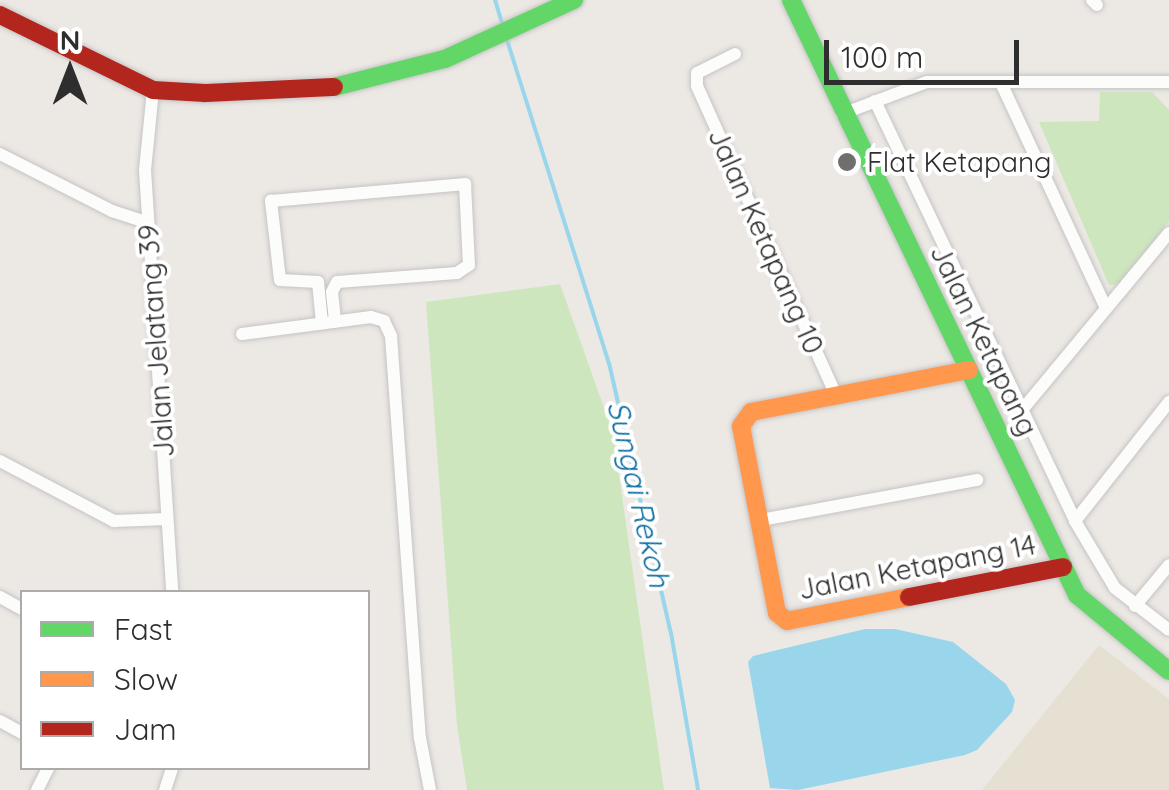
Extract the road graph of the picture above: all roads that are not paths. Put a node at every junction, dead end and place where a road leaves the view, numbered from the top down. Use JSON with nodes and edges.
{"nodes":[{"id":1,"x":574,"y":0,"type":"edge"},
{"id":2,"x":791,"y":0,"type":"edge"},
{"id":3,"x":0,"y":15,"type":"edge"},
{"id":4,"x":735,"y":54,"type":"dead end"},
{"id":5,"x":1168,"y":83,"type":"edge"},
{"id":6,"x":1002,"y":85,"type":"junction"},
{"id":7,"x":152,"y":90,"type":"junction"},
{"id":8,"x":875,"y":100,"type":"junction"},
{"id":9,"x":842,"y":114,"type":"junction"},
{"id":10,"x":0,"y":154,"type":"edge"},
{"id":11,"x":148,"y":223,"type":"junction"},
{"id":12,"x":1169,"y":233,"type":"edge"},
{"id":13,"x":1106,"y":308,"type":"junction"},
{"id":14,"x":329,"y":323,"type":"junction"},
{"id":15,"x":242,"y":334,"type":"dead end"},
{"id":16,"x":969,"y":370,"type":"junction"},
{"id":17,"x":836,"y":395,"type":"junction"},
{"id":18,"x":1169,"y":402,"type":"edge"},
{"id":19,"x":1022,"y":410,"type":"junction"},
{"id":20,"x":0,"y":461,"type":"edge"},
{"id":21,"x":976,"y":480,"type":"dead end"},
{"id":22,"x":168,"y":520,"type":"junction"},
{"id":23,"x":762,"y":520,"type":"junction"},
{"id":24,"x":1075,"y":522,"type":"junction"},
{"id":25,"x":1169,"y":566,"type":"edge"},
{"id":26,"x":1062,"y":567,"type":"junction"},
{"id":27,"x":172,"y":590,"type":"edge"},
{"id":28,"x":1135,"y":606,"type":"junction"},
{"id":29,"x":1169,"y":630,"type":"edge"},
{"id":30,"x":1169,"y":671,"type":"edge"},
{"id":31,"x":430,"y":790,"type":"edge"}],
"edges":[{"from":1,"to":7,"type":"street"},
{"from":2,"to":9,"type":"street","name":"Jalan Ketapang"},
{"from":3,"to":7,"type":"street"},
{"from":4,"to":17,"type":"street","name":"Jalan Ketapang 10"},
{"from":5,"to":6,"type":"street"},
{"from":6,"to":8,"type":"street"},
{"from":6,"to":13,"type":"street"},
{"from":7,"to":11,"type":"street","name":"Jalan Jelatang 39"},
{"from":8,"to":9,"type":"street"},
{"from":8,"to":19,"type":"street"},
{"from":9,"to":16,"type":"street","name":"Jalan Ketapang"},
{"from":10,"to":11,"type":"street"},
{"from":11,"to":22,"type":"street","name":"Jalan Jelatang 39"},
{"from":12,"to":13,"type":"street"},
{"from":13,"to":19,"type":"street"},
{"from":14,"to":14,"type":"street"},
{"from":14,"to":15,"type":"street"},
{"from":14,"to":31,"type":"street"},
{"from":16,"to":17,"type":"street"},
{"from":16,"to":26,"type":"street","name":"Jalan Ketapang"},
{"from":17,"to":23,"type":"street"},
{"from":18,"to":24,"type":"street"},
{"from":19,"to":24,"type":"street"},
{"from":20,"to":22,"type":"street"},
{"from":21,"to":23,"type":"street"},
{"from":22,"to":27,"type":"street","name":"Jalan Jelatang 39"},
{"from":23,"to":26,"type":"street","name":"Jalan Ketapang 14"},
{"from":24,"to":28,"type":"street"},
{"from":25,"to":28,"type":"street"},
{"from":26,"to":30,"type":"street","name":"Jalan Ketapang"},
{"from":28,"to":29,"type":"street"}]}
